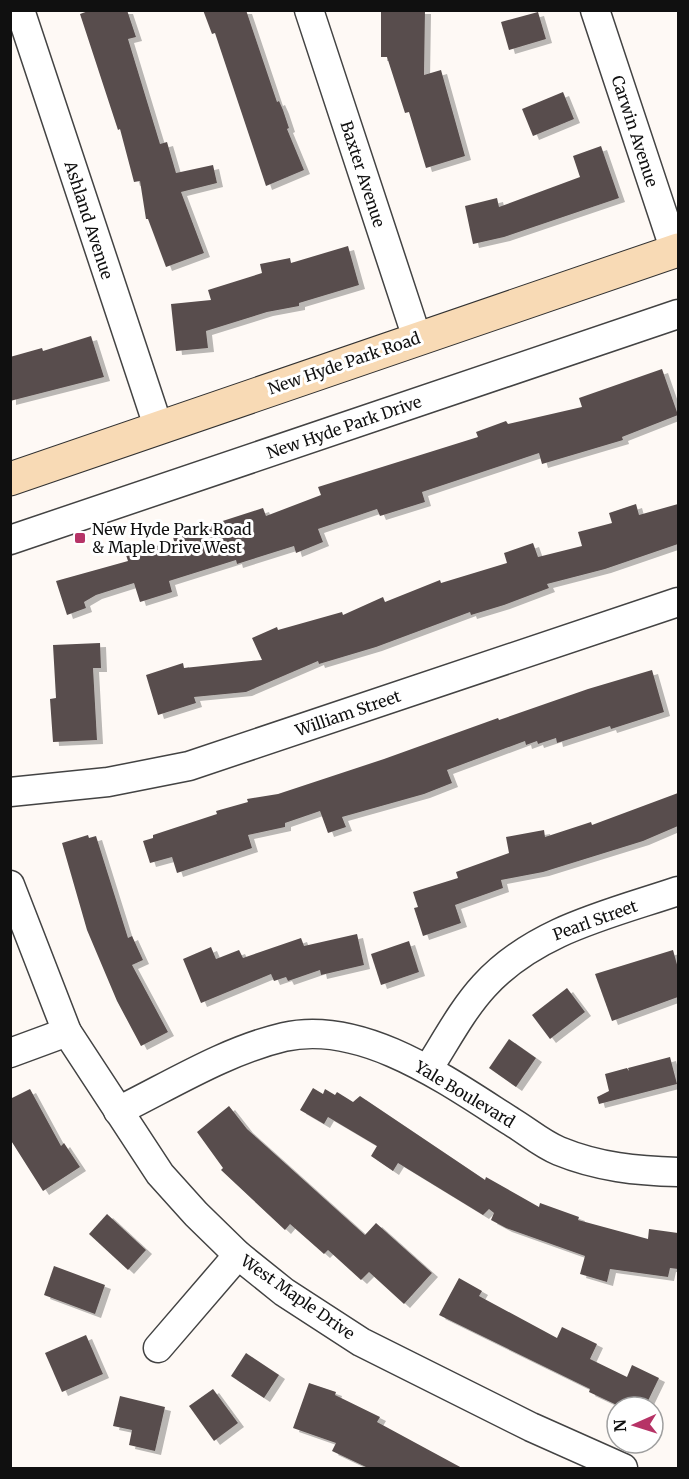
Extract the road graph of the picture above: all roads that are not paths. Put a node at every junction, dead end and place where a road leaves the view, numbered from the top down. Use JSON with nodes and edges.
{"nodes":[{"id":1,"x":20,"y":10,"type":"edge"},
{"id":2,"x":309,"y":10,"type":"edge"},
{"id":3,"x":595,"y":10,"type":"edge"},
{"id":4,"x":676,"y":251,"type":"edge"},
{"id":5,"x":678,"y":314,"type":"edge"},
{"id":6,"x":417,"y":338,"type":"junction"},
{"id":7,"x":159,"y":429,"type":"junction"},
{"id":8,"x":10,"y":478,"type":"edge"},
{"id":9,"x":10,"y":540,"type":"edge"},
{"id":10,"x":678,"y":602,"type":"edge"},
{"id":11,"x":10,"y":792,"type":"edge"},
{"id":12,"x":10,"y":885,"type":"edge"},
{"id":13,"x":678,"y":891,"type":"edge"},
{"id":14,"x":67,"y":1032,"type":"junction"},
{"id":15,"x":10,"y":1053,"type":"edge"},
{"id":16,"x":428,"y":1069,"type":"junction"},
{"id":17,"x":118,"y":1111,"type":"junction"},
{"id":18,"x":678,"y":1172,"type":"edge"},
{"id":19,"x":238,"y":1255,"type":"junction"},
{"id":20,"x":158,"y":1348,"type":"dead end"},
{"id":21,"x":624,"y":1468,"type":"edge"}],
"edges":[{"from":1,"to":7,"type":"street","name":"Ashland Avenue"},
{"from":2,"to":6,"type":"street","name":"Baxter Avenue"},
{"from":3,"to":4,"type":"street","name":"Carwin Avenue"},
{"from":4,"to":6,"type":"main road","name":"New Hyde Park Road"},
{"from":5,"to":9,"type":"street","name":"New Hyde Park Drive"},
{"from":6,"to":7,"type":"main road","name":"New Hyde Park Road"},
{"from":7,"to":8,"type":"main road","name":"New Hyde Park Road"},
{"from":10,"to":11,"type":"street","name":"William Street"},
{"from":12,"to":14,"type":"street","name":"West Maple Drive"},
{"from":13,"to":16,"type":"street","name":"Pearl Street"},
{"from":14,"to":15,"type":"street"},
{"from":14,"to":17,"type":"street","name":"West Maple Drive"},
{"from":16,"to":17,"type":"street","name":"Yale Boulevard"},
{"from":16,"to":18,"type":"street","name":"Yale Boulevard"},
{"from":17,"to":19,"type":"street","name":"West Maple Drive"},
{"from":19,"to":20,"type":"street"},
{"from":19,"to":21,"type":"street","name":"West Maple Drive"}]}
